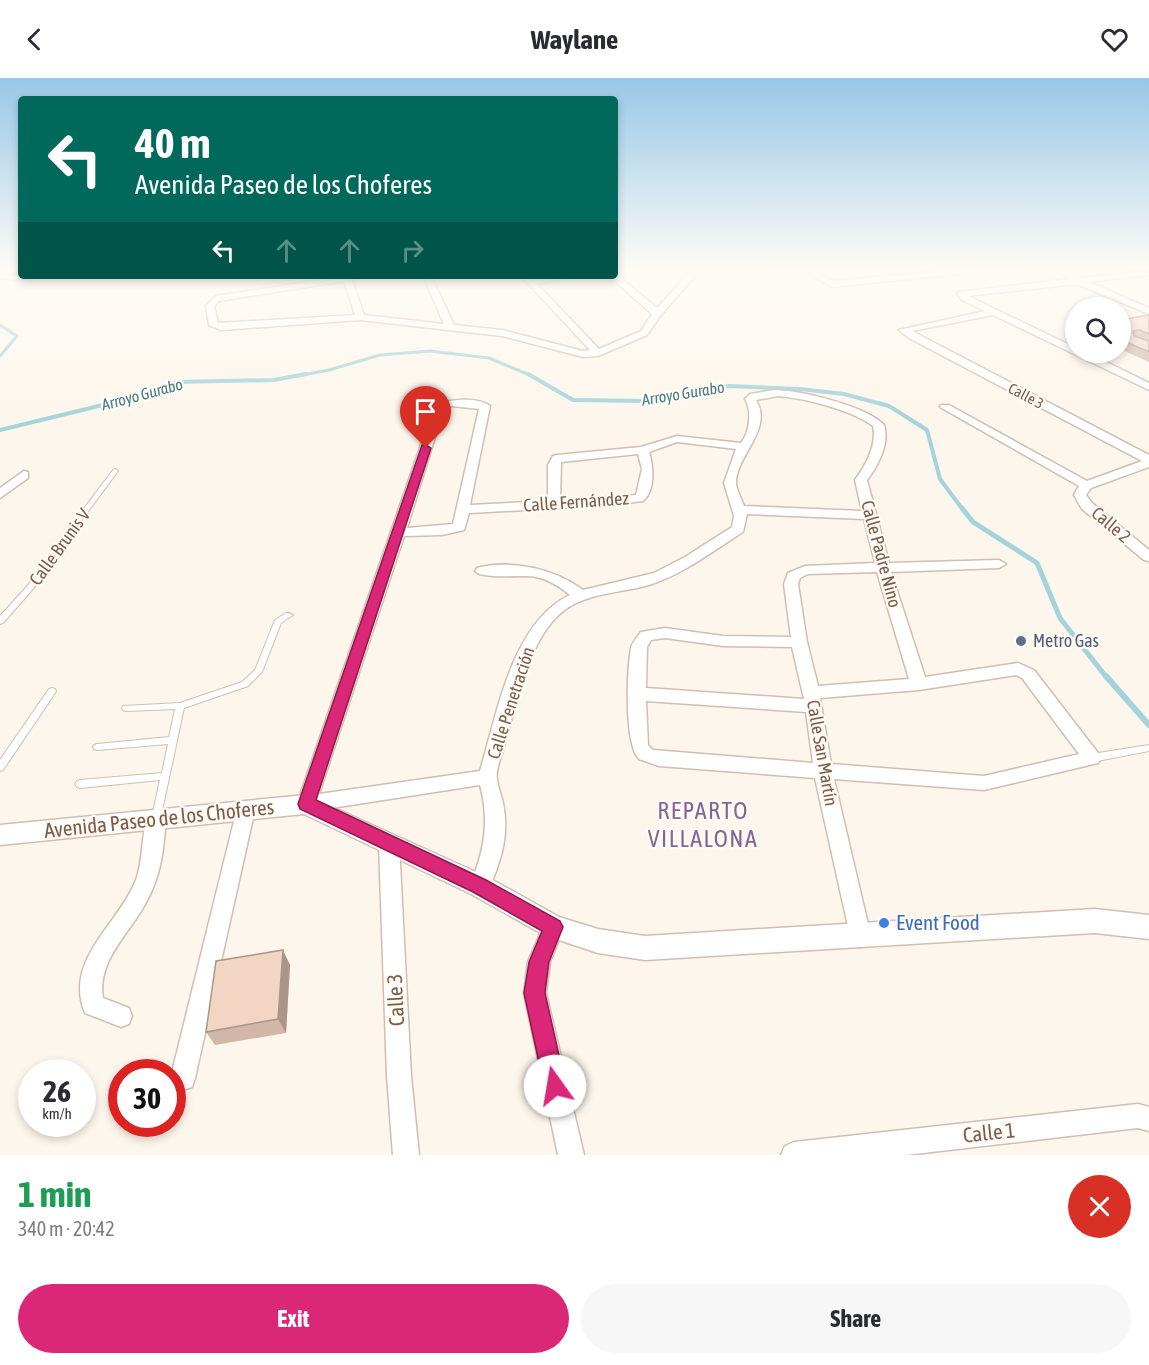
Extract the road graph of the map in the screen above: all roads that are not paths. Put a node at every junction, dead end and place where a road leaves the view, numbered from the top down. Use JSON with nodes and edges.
{"nodes":[{"id":1,"x":212,"y":319,"type":"edge"},
{"id":2,"x":328,"y":319,"type":"edge"},
{"id":3,"x":379,"y":319,"type":"edge"},
{"id":4,"x":447,"y":319,"type":"edge"},
{"id":5,"x":566,"y":319,"type":"edge"},
{"id":6,"x":653,"y":319,"type":"edge"},
{"id":7,"x":958,"y":319,"type":"edge"},
{"id":8,"x":1009,"y":319,"type":"edge"},
{"id":9,"x":451,"y":328,"type":"junction"},
{"id":10,"x":1065,"y":347,"type":"edge"},
{"id":11,"x":598,"y":353,"type":"junction"},
{"id":12,"x":1099,"y":363,"type":"edge"},
{"id":13,"x":1149,"y":387,"type":"edge"},
{"id":14,"x":945,"y":407,"type":"dead end"},
{"id":15,"x":743,"y":447,"type":"junction"},
{"id":16,"x":644,"y":450,"type":"junction"},
{"id":17,"x":1149,"y":462,"type":"edge"},
{"id":18,"x":116,"y":471,"type":"dead end"},
{"id":19,"x":24,"y":475,"type":"dead end"},
{"id":20,"x":1086,"y":485,"type":"junction"},
{"id":21,"x":0,"y":495,"type":"edge"},
{"id":22,"x":554,"y":505,"type":"junction"},
{"id":23,"x":463,"y":509,"type":"junction"},
{"id":24,"x":740,"y":510,"type":"junction"},
{"id":25,"x":871,"y":515,"type":"junction"},
{"id":26,"x":399,"y":532,"type":"junction"},
{"id":27,"x":1147,"y":553,"type":"edge"},
{"id":28,"x":999,"y":564,"type":"dead end"},
{"id":29,"x":884,"y":568,"type":"junction"},
{"id":30,"x":482,"y":571,"type":"dead end"},
{"id":31,"x":581,"y":596,"type":"junction"},
{"id":32,"x":289,"y":615,"type":"dead end"},
{"id":33,"x":0,"y":621,"type":"edge"},
{"id":34,"x":800,"y":642,"type":"junction"},
{"id":35,"x":919,"y":684,"type":"junction"},
{"id":36,"x":52,"y":691,"type":"dead end"},
{"id":37,"x":639,"y":694,"type":"junction"},
{"id":38,"x":812,"y":699,"type":"junction"},
{"id":39,"x":180,"y":706,"type":"junction"},
{"id":40,"x":126,"y":708,"type":"dead end"},
{"id":41,"x":173,"y":740,"type":"junction"},
{"id":42,"x":97,"y":747,"type":"dead end"},
{"id":43,"x":1149,"y":748,"type":"edge"},
{"id":44,"x":1092,"y":758,"type":"junction"},
{"id":45,"x":0,"y":767,"type":"edge"},
{"id":46,"x":823,"y":771,"type":"junction"},
{"id":47,"x":165,"y":776,"type":"junction"},
{"id":48,"x":487,"y":777,"type":"junction"},
{"id":49,"x":80,"y":784,"type":"dead end"},
{"id":50,"x":306,"y":804,"type":"junction"},
{"id":51,"x":246,"y":809,"type":"junction"},
{"id":52,"x":156,"y":818,"type":"junction"},
{"id":53,"x":0,"y":835,"type":"edge"},
{"id":54,"x":389,"y":844,"type":"junction"},
{"id":55,"x":480,"y":886,"type":"junction"},
{"id":56,"x":553,"y":927,"type":"junction"},
{"id":57,"x":1149,"y":927,"type":"edge"},
{"id":58,"x":860,"y":936,"type":"junction"},
{"id":59,"x":121,"y":1016,"type":"dead end"},
{"id":60,"x":186,"y":1065,"type":"edge"},
{"id":61,"x":1149,"y":1119,"type":"edge"},
{"id":62,"x":406,"y":1155,"type":"edge"},
{"id":63,"x":571,"y":1155,"type":"edge"},
{"id":64,"x":794,"y":1155,"type":"edge"}],
"edges":[{"from":1,"to":2,"type":"street"},
{"from":3,"to":9,"type":"street"},
{"from":4,"to":9,"type":"street"},
{"from":5,"to":11,"type":"street"},
{"from":6,"to":11,"type":"street"},
{"from":7,"to":17,"type":"street","name":"Calle 3"},
{"from":8,"to":10,"type":"street"},
{"from":9,"to":11,"type":"street"},
{"from":12,"to":13,"type":"street"},
{"from":14,"to":20,"type":"street"},
{"from":15,"to":16,"type":"street"},
{"from":15,"to":24,"type":"street"},
{"from":15,"to":25,"type":"street","name":"Calle Padre Nino"},
{"from":16,"to":22,"type":"street"},
{"from":16,"to":22,"type":"street","name":"Calle Fernández"},
{"from":17,"to":20,"type":"street","name":"Calle 2"},
{"from":18,"to":33,"type":"lane","name":"Calle Brunis V"},
{"from":19,"to":21,"type":"street"},
{"from":20,"to":27,"type":"street","name":"Calle 2"},
{"from":22,"to":23,"type":"street","name":"Calle Fernández"},
{"from":23,"to":26,"type":"street"},
{"from":23,"to":26,"type":"street"},
{"from":24,"to":25,"type":"street"},
{"from":24,"to":31,"type":"street","name":"Calle Penetración"},
{"from":25,"to":29,"type":"street","name":"Calle Padre Nino"},
{"from":26,"to":50,"type":"street"},
{"from":28,"to":29,"type":"street"},
{"from":29,"to":34,"type":"street","name":"Calle San Martín"},
{"from":29,"to":35,"type":"street","name":"Calle Padre Nino"},
{"from":30,"to":31,"type":"street"},
{"from":31,"to":48,"type":"street","name":"Calle Penetración"},
{"from":32,"to":39,"type":"lane"},
{"from":34,"to":37,"type":"street"},
{"from":34,"to":38,"type":"street","name":"Calle San Martín"},
{"from":35,"to":38,"type":"street"},
{"from":35,"to":44,"type":"street"},
{"from":36,"to":45,"type":"lane"},
{"from":37,"to":38,"type":"street"},
{"from":37,"to":46,"type":"street"},
{"from":38,"to":46,"type":"street","name":"Calle San Martín"},
{"from":39,"to":40,"type":"lane"},
{"from":39,"to":41,"type":"lane"},
{"from":41,"to":42,"type":"lane"},
{"from":41,"to":47,"type":"lane"},
{"from":43,"to":44,"type":"lane"},
{"from":44,"to":46,"type":"street"},
{"from":46,"to":58,"type":"street","name":"Calle San Martín"},
{"from":47,"to":49,"type":"lane"},
{"from":47,"to":52,"type":"lane"},
{"from":48,"to":50,"type":"street","name":"Calle Penetración"},
{"from":48,"to":55,"type":"street"},
{"from":50,"to":51,"type":"street","name":"Avenida Paseo de los Choferes"},
{"from":50,"to":54,"type":"street"},
{"from":51,"to":52,"type":"street","name":"Avenida Paseo de los Choferes"},
{"from":51,"to":60,"type":"street"},
{"from":52,"to":53,"type":"street","name":"Avenida Paseo de los Choferes"},
{"from":52,"to":59,"type":"street"},
{"from":54,"to":55,"type":"street"},
{"from":54,"to":62,"type":"street","name":"Calle 3"},
{"from":55,"to":56,"type":"street"},
{"from":56,"to":58,"type":"street"},
{"from":56,"to":63,"type":"street"},
{"from":57,"to":58,"type":"street"},
{"from":61,"to":64,"type":"street","name":"Calle 1"}]}
